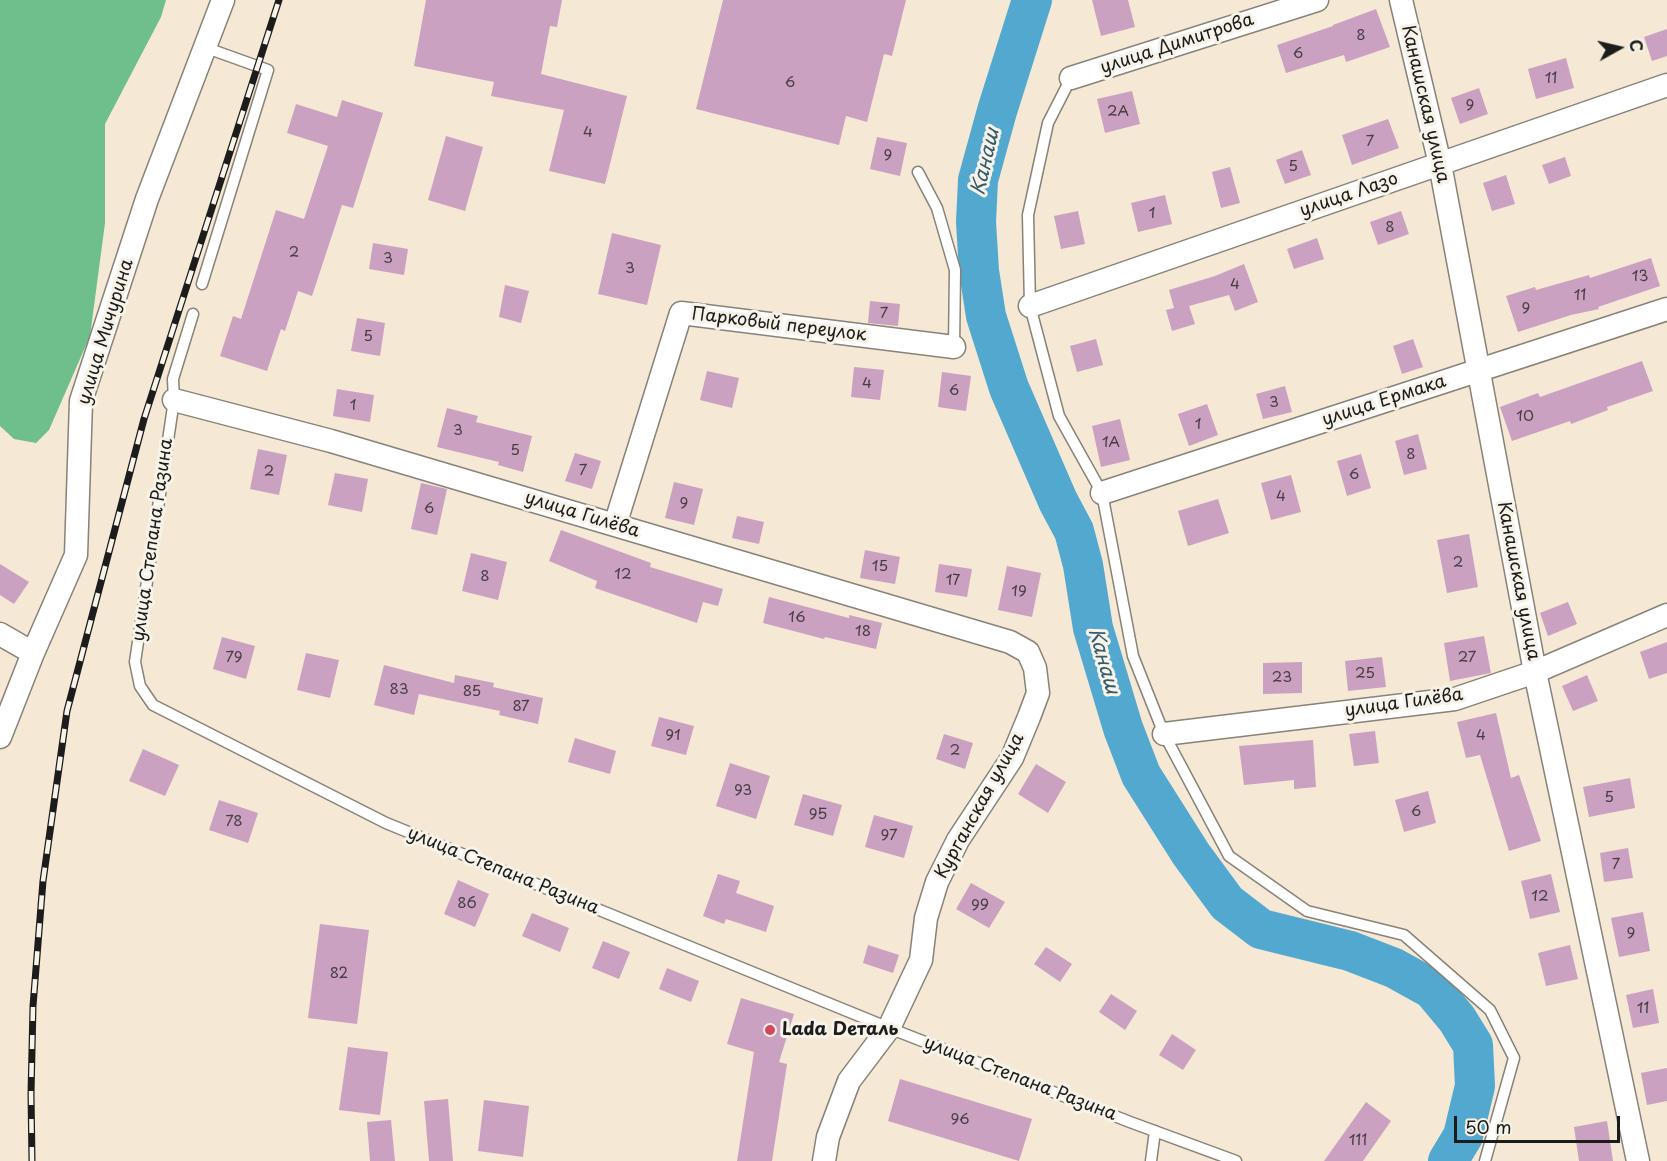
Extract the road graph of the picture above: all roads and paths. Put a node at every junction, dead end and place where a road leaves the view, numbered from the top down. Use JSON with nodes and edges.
{"nodes":[{"id":1,"x":223,"y":0,"type":"edge"},
{"id":2,"x":1317,"y":0,"type":"edge"},
{"id":3,"x":1401,"y":0,"type":"edge"},
{"id":4,"x":204,"y":47,"type":"junction"},
{"id":5,"x":1071,"y":78,"type":"joint"},
{"id":6,"x":1667,"y":85,"type":"edge"},
{"id":7,"x":1440,"y":164,"type":"junction"},
{"id":8,"x":918,"y":172,"type":"dead end"},
{"id":9,"x":202,"y":284,"type":"dead end"},
{"id":10,"x":1030,"y":306,"type":"junction"},
{"id":11,"x":1667,"y":309,"type":"edge"},
{"id":12,"x":193,"y":314,"type":"dead end"},
{"id":13,"x":954,"y":346,"type":"joint"},
{"id":14,"x":1479,"y":370,"type":"junction"},
{"id":15,"x":174,"y":400,"type":"junction"},
{"id":16,"x":1102,"y":493,"type":"junction"},
{"id":17,"x":615,"y":525,"type":"junction"},
{"id":18,"x":1667,"y":615,"type":"edge"},
{"id":19,"x":0,"y":634,"type":"edge"},
{"id":20,"x":989,"y":636,"type":"joint"},
{"id":21,"x":33,"y":653,"type":"junction"},
{"id":22,"x":1535,"y":672,"type":"junction"},
{"id":23,"x":1164,"y":734,"type":"junction"},
{"id":24,"x":0,"y":737,"type":"edge"},
{"id":25,"x":890,"y":1028,"type":"junction"},
{"id":26,"x":1155,"y":1131,"type":"junction"},
{"id":27,"x":824,"y":1161,"type":"edge"},
{"id":28,"x":1151,"y":1161,"type":"edge"},
{"id":29,"x":1236,"y":1161,"type":"edge"},
{"id":30,"x":1485,"y":1161,"type":"edge"},
{"id":31,"x":1638,"y":1161,"type":"edge"}],
"edges":[{"from":1,"to":4,"type":"street","name":"улица Мичурина"},
{"from":2,"to":5,"type":"street","name":"улица Димитрова"},
{"from":3,"to":7,"type":"street","name":"Канашская улица"},
{"from":4,"to":9,"type":"lane"},
{"from":4,"to":21,"type":"street","name":"улица Мичурина"},
{"from":5,"to":10,"type":"lane"},
{"from":6,"to":7,"type":"street","name":"улица Лазо"},
{"from":7,"to":10,"type":"street","name":"улица Лазо"},
{"from":7,"to":14,"type":"street","name":"Канашская улица"},
{"from":8,"to":13,"type":"lane"},
{"from":10,"to":16,"type":"lane"},
{"from":11,"to":14,"type":"street","name":"улица Ермака"},
{"from":12,"to":15,"type":"lane","name":"улица Степана Разина"},
{"from":13,"to":17,"type":"street","name":"Парковый переулок"},
{"from":14,"to":16,"type":"street","name":"улица Ермака"},
{"from":14,"to":22,"type":"street","name":"Канашская улица"},
{"from":15,"to":17,"type":"street","name":"улица Гилёва"},
{"from":15,"to":25,"type":"lane","name":"улица Степана Разина"},
{"from":16,"to":23,"type":"lane"},
{"from":17,"to":20,"type":"street","name":"улица Гилёва"},
{"from":18,"to":22,"type":"street","name":"улица Гилёва"},
{"from":19,"to":21,"type":"street"},
{"from":20,"to":25,"type":"street","name":"Курганская улица"},
{"from":21,"to":24,"type":"street","name":"улица Мичурина"},
{"from":22,"to":23,"type":"street","name":"улица Гилёва"},
{"from":22,"to":31,"type":"street","name":"Канашская улица"},
{"from":23,"to":30,"type":"lane"},
{"from":25,"to":26,"type":"lane","name":"улица Степана Разина"},
{"from":25,"to":27,"type":"street","name":"Курганская улица"},
{"from":26,"to":28,"type":"lane"},
{"from":26,"to":29,"type":"lane","name":"улица Степана Разина"}]}
